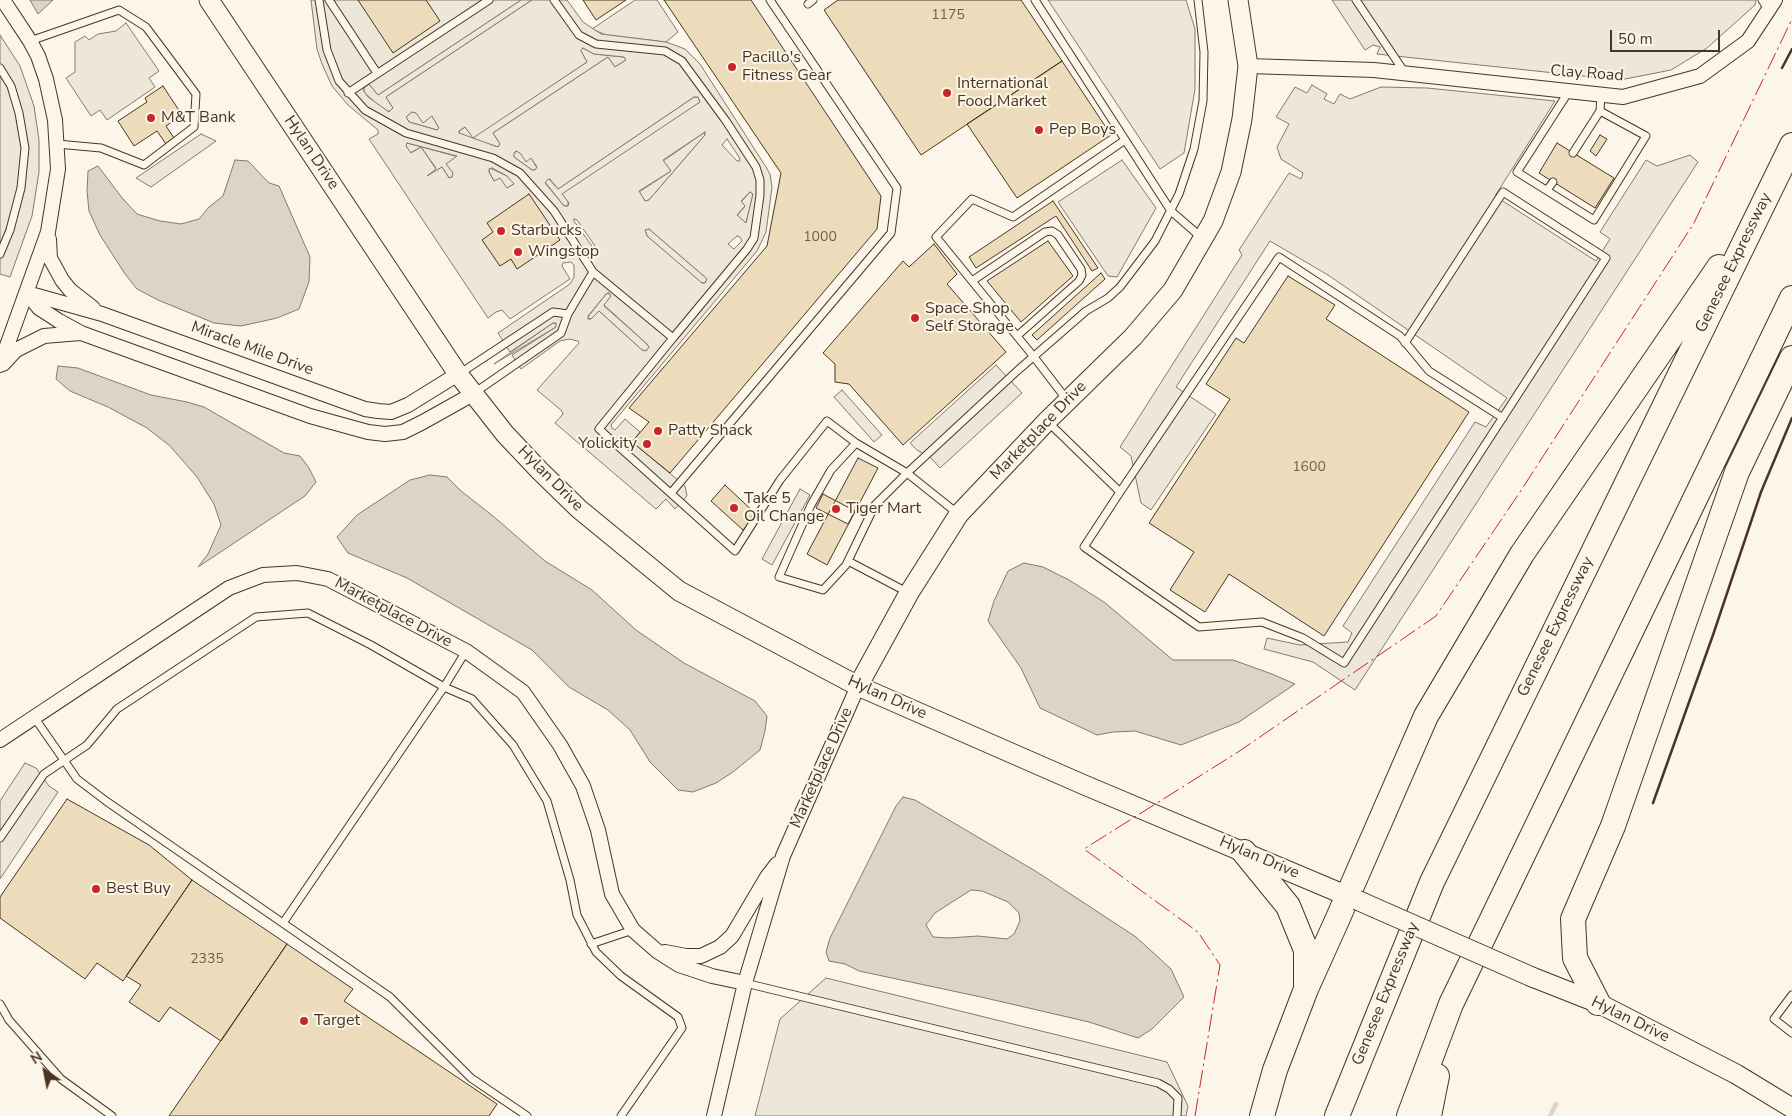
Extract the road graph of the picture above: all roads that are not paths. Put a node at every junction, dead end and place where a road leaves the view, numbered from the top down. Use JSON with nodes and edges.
{"nodes":[{"id":1,"x":3,"y":0,"type":"edge"},
{"id":2,"x":209,"y":0,"type":"edge"},
{"id":3,"x":319,"y":0,"type":"edge"},
{"id":4,"x":329,"y":0,"type":"edge"},
{"id":5,"x":489,"y":0,"type":"edge"},
{"id":6,"x":554,"y":0,"type":"edge"},
{"id":7,"x":770,"y":0,"type":"edge"},
{"id":8,"x":1035,"y":0,"type":"edge"},
{"id":9,"x":1198,"y":0,"type":"edge"},
{"id":10,"x":1238,"y":0,"type":"edge"},
{"id":11,"x":1356,"y":0,"type":"edge"},
{"id":12,"x":1768,"y":3,"type":"edge"},
{"id":13,"x":30,"y":41,"type":"junction"},
{"id":14,"x":1248,"y":66,"type":"junction"},
{"id":15,"x":0,"y":68,"type":"edge"},
{"id":16,"x":377,"y":74,"type":"junction"},
{"id":17,"x":1405,"y":74,"type":"junction"},
{"id":18,"x":1570,"y":91,"type":"junction"},
{"id":19,"x":348,"y":92,"type":"junction"},
{"id":20,"x":1601,"y":94,"type":"junction"},
{"id":21,"x":1600,"y":111,"type":"junction"},
{"id":22,"x":1125,"y":140,"type":"junction"},
{"id":23,"x":57,"y":144,"type":"junction"},
{"id":24,"x":1792,"y":145,"type":"edge"},
{"id":25,"x":1572,"y":153,"type":"dead end"},
{"id":26,"x":1552,"y":182,"type":"dead end"},
{"id":27,"x":1547,"y":190,"type":"junction"},
{"id":28,"x":1765,"y":199,"type":"junction"},
{"id":29,"x":1171,"y":211,"type":"junction"},
{"id":30,"x":48,"y":232,"type":"junction"},
{"id":31,"x":1203,"y":239,"type":"junction"},
{"id":32,"x":0,"y":254,"type":"edge"},
{"id":33,"x":593,"y":272,"type":"junction"},
{"id":34,"x":972,"y":281,"type":"junction"},
{"id":35,"x":27,"y":293,"type":"junction"},
{"id":36,"x":1792,"y":298,"type":"edge"},
{"id":37,"x":102,"y":314,"type":"junction"},
{"id":38,"x":568,"y":314,"type":"junction"},
{"id":39,"x":81,"y":333,"type":"junction"},
{"id":40,"x":1017,"y":336,"type":"junction"},
{"id":41,"x":674,"y":338,"type":"junction"},
{"id":42,"x":1405,"y":343,"type":"junction"},
{"id":43,"x":1034,"y":357,"type":"junction"},
{"id":44,"x":1792,"y":358,"type":"edge"},
{"id":45,"x":0,"y":366,"type":"edge"},
{"id":46,"x":458,"y":374,"type":"junction"},
{"id":47,"x":473,"y":394,"type":"junction"},
{"id":48,"x":1067,"y":401,"type":"junction"},
{"id":49,"x":1503,"y":418,"type":"junction"},
{"id":50,"x":1047,"y":421,"type":"junction"},
{"id":51,"x":856,"y":443,"type":"junction"},
{"id":52,"x":907,"y":473,"type":"junction"},
{"id":53,"x":1120,"y":492,"type":"junction"},
{"id":54,"x":671,"y":493,"type":"junction"},
{"id":55,"x":959,"y":514,"type":"junction"},
{"id":56,"x":848,"y":561,"type":"junction"},
{"id":57,"x":909,"y":593,"type":"junction"},
{"id":58,"x":466,"y":651,"type":"junction"},
{"id":59,"x":444,"y":686,"type":"junction"},
{"id":60,"x":858,"y":686,"type":"junction"},
{"id":61,"x":34,"y":717,"type":"junction"},
{"id":62,"x":0,"y":740,"type":"edge"},
{"id":63,"x":64,"y":760,"type":"junction"},
{"id":64,"x":0,"y":838,"type":"edge"},
{"id":65,"x":1244,"y":852,"type":"junction"},
{"id":66,"x":783,"y":856,"type":"junction"},
{"id":67,"x":1352,"y":898,"type":"junction"},
{"id":68,"x":283,"y":923,"type":"junction"},
{"id":69,"x":633,"y":930,"type":"junction"},
{"id":70,"x":591,"y":944,"type":"junction"},
{"id":71,"x":657,"y":951,"type":"junction"},
{"id":72,"x":745,"y":983,"type":"junction"},
{"id":73,"x":1306,"y":989,"type":"junction"},
{"id":74,"x":1792,"y":994,"type":"edge"},
{"id":75,"x":1598,"y":1003,"type":"junction"},
{"id":76,"x":0,"y":1004,"type":"edge"},
{"id":77,"x":1451,"y":1004,"type":"junction"},
{"id":78,"x":1792,"y":1033,"type":"edge"},
{"id":79,"x":1792,"y":1108,"type":"edge"},
{"id":80,"x":112,"y":1116,"type":"edge"},
{"id":81,"x":527,"y":1116,"type":"edge"},
{"id":82,"x":621,"y":1116,"type":"edge"},
{"id":83,"x":714,"y":1116,"type":"edge"},
{"id":84,"x":1177,"y":1116,"type":"edge"},
{"id":85,"x":1262,"y":1116,"type":"edge"},
{"id":86,"x":1337,"y":1116,"type":"edge"},
{"id":87,"x":1410,"y":1116,"type":"edge"},
{"id":88,"x":1428,"y":1116,"type":"edge"}],
"edges":[{"from":1,"to":13,"type":"street"},
{"from":2,"to":46,"type":"main road","name":"Hylan Drive"},
{"from":3,"to":19,"type":"lane"},
{"from":4,"to":16,"type":"lane"},
{"from":5,"to":16,"type":"lane"},
{"from":6,"to":41,"type":"lane"},
{"from":7,"to":54,"type":"lane"},
{"from":8,"to":22,"type":"lane"},
{"from":9,"to":29,"type":"lane"},
{"from":10,"to":14,"type":"main road","name":"Marketplace Drive"},
{"from":11,"to":17,"type":"lane"},
{"from":12,"to":20,"type":"street","name":"Clay Road"},
{"from":13,"to":23,"type":"street"},
{"from":13,"to":23,"type":"lane"},
{"from":14,"to":17,"type":"street","name":"Clay Road"},
{"from":14,"to":31,"type":"main road","name":"Marketplace Drive"},
{"from":15,"to":32,"type":"lane"},
{"from":16,"to":19,"type":"lane"},
{"from":17,"to":18,"type":"street","name":"Clay Road"},
{"from":18,"to":20,"type":"street","name":"Clay Road"},
{"from":18,"to":27,"type":"lane"},
{"from":19,"to":33,"type":"lane"},
{"from":20,"to":21,"type":"lane"},
{"from":21,"to":25,"type":"lane"},
{"from":21,"to":27,"type":"lane"},
{"from":22,"to":29,"type":"lane"},
{"from":22,"to":34,"type":"lane"},
{"from":23,"to":30,"type":"street"},
{"from":24,"to":28,"type":"highway","name":"Genesee Expressway"},
{"from":26,"to":27,"type":"lane"},
{"from":28,"to":67,"type":"highway"},
{"from":28,"to":86,"type":"highway","name":"Genesee Expressway"},
{"from":29,"to":31,"type":"lane"},
{"from":29,"to":43,"type":"lane"},
{"from":30,"to":35,"type":"street"},
{"from":30,"to":37,"type":"street"},
{"from":31,"to":48,"type":"main road","name":"Marketplace Drive"},
{"from":33,"to":38,"type":"lane"},
{"from":33,"to":41,"type":"lane"},
{"from":34,"to":40,"type":"lane"},
{"from":34,"to":40,"type":"lane"},
{"from":35,"to":37,"type":"street","name":"Miracle Mile Drive"},
{"from":35,"to":39,"type":"street"},
{"from":35,"to":45,"type":"street"},
{"from":36,"to":77,"type":"highway"},
{"from":37,"to":46,"type":"street","name":"Miracle Mile Drive"},
{"from":38,"to":46,"type":"lane"},
{"from":38,"to":47,"type":"lane"},
{"from":39,"to":45,"type":"street"},
{"from":39,"to":47,"type":"street"},
{"from":40,"to":43,"type":"lane"},
{"from":41,"to":54,"type":"lane"},
{"from":42,"to":49,"type":"lane"},
{"from":42,"to":49,"type":"lane"},
{"from":42,"to":53,"type":"lane"},
{"from":43,"to":48,"type":"lane"},
{"from":43,"to":52,"type":"lane"},
{"from":44,"to":75,"type":"highway"},
{"from":46,"to":47,"type":"main road","name":"Hylan Drive"},
{"from":47,"to":60,"type":"main road","name":"Hylan Drive"},
{"from":48,"to":50,"type":"main road","name":"Marketplace Drive"},
{"from":49,"to":53,"type":"lane"},
{"from":50,"to":53,"type":"lane"},
{"from":50,"to":55,"type":"main road","name":"Marketplace Drive"},
{"from":51,"to":52,"type":"lane"},
{"from":51,"to":54,"type":"lane"},
{"from":51,"to":56,"type":"lane"},
{"from":52,"to":55,"type":"lane"},
{"from":52,"to":56,"type":"lane"},
{"from":55,"to":57,"type":"main road","name":"Marketplace Drive"},
{"from":56,"to":57,"type":"lane"},
{"from":57,"to":60,"type":"main road","name":"Marketplace Drive"},
{"from":58,"to":59,"type":"lane"},
{"from":58,"to":61,"type":"street","name":"Marketplace Drive"},
{"from":58,"to":69,"type":"street","name":"Marketplace Drive"},
{"from":59,"to":63,"type":"lane"},
{"from":59,"to":68,"type":"lane"},
{"from":59,"to":70,"type":"lane"},
{"from":60,"to":65,"type":"main road","name":"Hylan Drive"},
{"from":60,"to":66,"type":"street","name":"Marketplace Drive"},
{"from":61,"to":62,"type":"street","name":"Marketplace Drive"},
{"from":61,"to":63,"type":"lane"},
{"from":63,"to":64,"type":"lane"},
{"from":63,"to":68,"type":"lane"},
{"from":65,"to":67,"type":"main road","name":"Hylan Drive"},
{"from":65,"to":73,"type":"highway"},
{"from":66,"to":71,"type":"street","name":"Marketplace Drive"},
{"from":66,"to":72,"type":"street","name":"Marketplace Drive"},
{"from":67,"to":73,"type":"highway"},
{"from":67,"to":75,"type":"main road","name":"Hylan Drive","bridge":true},
{"from":68,"to":81,"type":"lane"},
{"from":69,"to":70,"type":"lane"},
{"from":69,"to":71,"type":"street","name":"Marketplace Drive"},
{"from":70,"to":82,"type":"lane"},
{"from":71,"to":72,"type":"street","name":"Marketplace Drive"},
{"from":72,"to":83,"type":"street","name":"Marketplace Drive"},
{"from":72,"to":84,"type":"lane"},
{"from":73,"to":85,"type":"highway"},
{"from":74,"to":78,"type":"lane"},
{"from":75,"to":79,"type":"main road","name":"Hylan Drive"},
{"from":76,"to":80,"type":"lane"},
{"from":77,"to":87,"type":"highway"},
{"from":77,"to":88,"type":"highway"}]}
